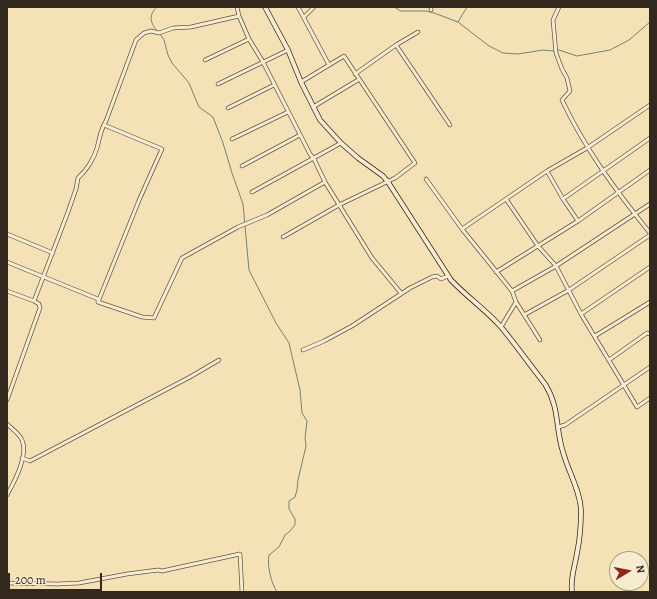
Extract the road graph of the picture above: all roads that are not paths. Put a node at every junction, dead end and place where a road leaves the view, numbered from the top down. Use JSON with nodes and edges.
{"nodes":[{"id":1,"x":237,"y":7,"type":"edge"},
{"id":2,"x":265,"y":7,"type":"edge"},
{"id":3,"x":298,"y":7,"type":"edge"},
{"id":4,"x":314,"y":7,"type":"edge"},
{"id":5,"x":559,"y":7,"type":"edge"},
{"id":6,"x":239,"y":16,"type":"junction"},
{"id":7,"x":304,"y":17,"type":"junction"},
{"id":8,"x":418,"y":32,"type":"dead end"},
{"id":9,"x":249,"y":39,"type":"junction"},
{"id":10,"x":396,"y":45,"type":"junction"},
{"id":11,"x":288,"y":50,"type":"junction"},
{"id":12,"x":205,"y":60,"type":"dead end"},
{"id":13,"x":263,"y":62,"type":"junction"},
{"id":14,"x":330,"y":65,"type":"junction"},
{"id":15,"x":355,"y":74,"type":"junction"},
{"id":16,"x":358,"y":80,"type":"junction"},
{"id":17,"x":300,"y":82,"type":"junction"},
{"id":18,"x":218,"y":84,"type":"dead end"},
{"id":19,"x":274,"y":85,"type":"junction"},
{"id":20,"x":650,"y":104,"type":"edge"},
{"id":21,"x":313,"y":107,"type":"junction"},
{"id":22,"x":228,"y":108,"type":"dead end"},
{"id":23,"x":288,"y":112,"type":"junction"},
{"id":24,"x":104,"y":125,"type":"junction"},
{"id":25,"x":450,"y":125,"type":"dead end"},
{"id":26,"x":300,"y":135,"type":"junction"},
{"id":27,"x":650,"y":138,"type":"edge"},
{"id":28,"x":232,"y":139,"type":"dead end"},
{"id":29,"x":341,"y":143,"type":"junction"},
{"id":30,"x":587,"y":148,"type":"junction"},
{"id":31,"x":314,"y":159,"type":"junction"},
{"id":32,"x":242,"y":166,"type":"dead end"},
{"id":33,"x":650,"y":170,"type":"edge"},
{"id":34,"x":547,"y":171,"type":"junction"},
{"id":35,"x":603,"y":171,"type":"junction"},
{"id":36,"x":426,"y":179,"type":"dead end"},
{"id":37,"x":325,"y":182,"type":"junction"},
{"id":38,"x":388,"y":182,"type":"junction"},
{"id":39,"x":252,"y":192,"type":"dead end"},
{"id":40,"x":618,"y":193,"type":"junction"},
{"id":41,"x":506,"y":199,"type":"junction"},
{"id":42,"x":563,"y":199,"type":"junction"},
{"id":43,"x":650,"y":204,"type":"edge"},
{"id":44,"x":339,"y":205,"type":"junction"},
{"id":45,"x":634,"y":214,"type":"junction"},
{"id":46,"x":578,"y":220,"type":"junction"},
{"id":47,"x":462,"y":229,"type":"junction"},
{"id":48,"x":7,"y":234,"type":"edge"},
{"id":49,"x":650,"y":234,"type":"edge"},
{"id":50,"x":283,"y":237,"type":"dead end"},
{"id":51,"x":538,"y":246,"type":"junction"},
{"id":52,"x":53,"y":253,"type":"junction"},
{"id":53,"x":7,"y":262,"type":"edge"},
{"id":54,"x":556,"y":266,"type":"junction"},
{"id":55,"x":650,"y":267,"type":"edge"},
{"id":56,"x":496,"y":272,"type":"junction"},
{"id":57,"x":43,"y":276,"type":"junction"},
{"id":58,"x":448,"y":276,"type":"junction"},
{"id":59,"x":569,"y":290,"type":"junction"},
{"id":60,"x":7,"y":291,"type":"edge"},
{"id":61,"x":512,"y":291,"type":"junction"},
{"id":62,"x":401,"y":293,"type":"junction"},
{"id":63,"x":34,"y":301,"type":"junction"},
{"id":64,"x":98,"y":302,"type":"junction"},
{"id":65,"x":516,"y":302,"type":"junction"},
{"id":66,"x":650,"y":302,"type":"edge"},
{"id":67,"x":581,"y":314,"type":"junction"},
{"id":68,"x":524,"y":315,"type":"junction"},
{"id":69,"x":501,"y":327,"type":"junction"},
{"id":70,"x":650,"y":334,"type":"edge"},
{"id":71,"x":595,"y":336,"type":"junction"},
{"id":72,"x":540,"y":340,"type":"dead end"},
{"id":73,"x":303,"y":350,"type":"dead end"},
{"id":74,"x":219,"y":360,"type":"dead end"},
{"id":75,"x":609,"y":360,"type":"junction"},
{"id":76,"x":650,"y":368,"type":"edge"},
{"id":77,"x":623,"y":386,"type":"junction"},
{"id":78,"x":650,"y":398,"type":"edge"},
{"id":79,"x":7,"y":400,"type":"edge"},
{"id":80,"x":7,"y":424,"type":"edge"},
{"id":81,"x":558,"y":427,"type":"junction"},
{"id":82,"x":22,"y":458,"type":"junction"},
{"id":83,"x":7,"y":496,"type":"edge"},
{"id":84,"x":7,"y":583,"type":"edge"},
{"id":85,"x":242,"y":592,"type":"edge"},
{"id":86,"x":572,"y":592,"type":"edge"}],
"edges":[{"from":1,"to":6,"type":"street"},
{"from":2,"to":11,"type":"street"},
{"from":3,"to":7,"type":"street"},
{"from":4,"to":7,"type":"street"},
{"from":5,"to":30,"type":"street"},
{"from":6,"to":9,"type":"street"},
{"from":6,"to":24,"type":"street"},
{"from":7,"to":14,"type":"street"},
{"from":8,"to":10,"type":"street"},
{"from":9,"to":12,"type":"street"},
{"from":9,"to":13,"type":"street"},
{"from":10,"to":15,"type":"street"},
{"from":10,"to":25,"type":"street"},
{"from":11,"to":13,"type":"street"},
{"from":11,"to":17,"type":"street"},
{"from":13,"to":18,"type":"street"},
{"from":13,"to":19,"type":"street"},
{"from":14,"to":15,"type":"street"},
{"from":14,"to":17,"type":"street"},
{"from":15,"to":16,"type":"street"},
{"from":16,"to":21,"type":"street"},
{"from":16,"to":38,"type":"street"},
{"from":17,"to":21,"type":"street"},
{"from":19,"to":22,"type":"street"},
{"from":19,"to":23,"type":"street"},
{"from":20,"to":30,"type":"street"},
{"from":21,"to":29,"type":"street"},
{"from":23,"to":26,"type":"street"},
{"from":23,"to":28,"type":"street"},
{"from":24,"to":52,"type":"street"},
{"from":24,"to":64,"type":"street"},
{"from":26,"to":31,"type":"street"},
{"from":26,"to":32,"type":"street"},
{"from":27,"to":35,"type":"street"},
{"from":29,"to":31,"type":"street"},
{"from":29,"to":38,"type":"street"},
{"from":30,"to":34,"type":"street"},
{"from":30,"to":35,"type":"street"},
{"from":31,"to":37,"type":"street"},
{"from":31,"to":39,"type":"street"},
{"from":33,"to":40,"type":"street"},
{"from":34,"to":41,"type":"street"},
{"from":34,"to":42,"type":"street"},
{"from":35,"to":40,"type":"street"},
{"from":35,"to":42,"type":"street"},
{"from":36,"to":47,"type":"street"},
{"from":37,"to":44,"type":"street"},
{"from":37,"to":64,"type":"street"},
{"from":38,"to":44,"type":"street"},
{"from":38,"to":58,"type":"street"},
{"from":40,"to":45,"type":"street"},
{"from":40,"to":46,"type":"street"},
{"from":41,"to":47,"type":"street"},
{"from":41,"to":51,"type":"street"},
{"from":42,"to":46,"type":"street"},
{"from":43,"to":45,"type":"street"},
{"from":44,"to":50,"type":"street"},
{"from":44,"to":62,"type":"street"},
{"from":45,"to":49,"type":"street"},
{"from":45,"to":54,"type":"street"},
{"from":46,"to":51,"type":"street"},
{"from":47,"to":56,"type":"street"},
{"from":48,"to":52,"type":"street"},
{"from":49,"to":59,"type":"street"},
{"from":51,"to":54,"type":"street"},
{"from":51,"to":56,"type":"street"},
{"from":52,"to":57,"type":"street"},
{"from":53,"to":57,"type":"street"},
{"from":54,"to":59,"type":"street"},
{"from":54,"to":61,"type":"street"},
{"from":55,"to":67,"type":"street"},
{"from":56,"to":61,"type":"street"},
{"from":57,"to":63,"type":"street"},
{"from":57,"to":64,"type":"street"},
{"from":58,"to":62,"type":"street"},
{"from":58,"to":69,"type":"street"},
{"from":59,"to":67,"type":"street"},
{"from":59,"to":68,"type":"street"},
{"from":60,"to":63,"type":"street"},
{"from":61,"to":65,"type":"street"},
{"from":62,"to":73,"type":"street"},
{"from":63,"to":79,"type":"street"},
{"from":65,"to":68,"type":"street"},
{"from":65,"to":69,"type":"street"},
{"from":66,"to":71,"type":"street"},
{"from":67,"to":71,"type":"street"},
{"from":68,"to":72,"type":"street"},
{"from":69,"to":81,"type":"street"},
{"from":70,"to":75,"type":"street"},
{"from":71,"to":75,"type":"street"},
{"from":74,"to":82,"type":"street"},
{"from":75,"to":77,"type":"street"},
{"from":76,"to":77,"type":"street"},
{"from":77,"to":78,"type":"street"},
{"from":77,"to":81,"type":"street"},
{"from":80,"to":82,"type":"street"},
{"from":81,"to":86,"type":"street"},
{"from":82,"to":83,"type":"street"},
{"from":84,"to":85,"type":"street"}]}
